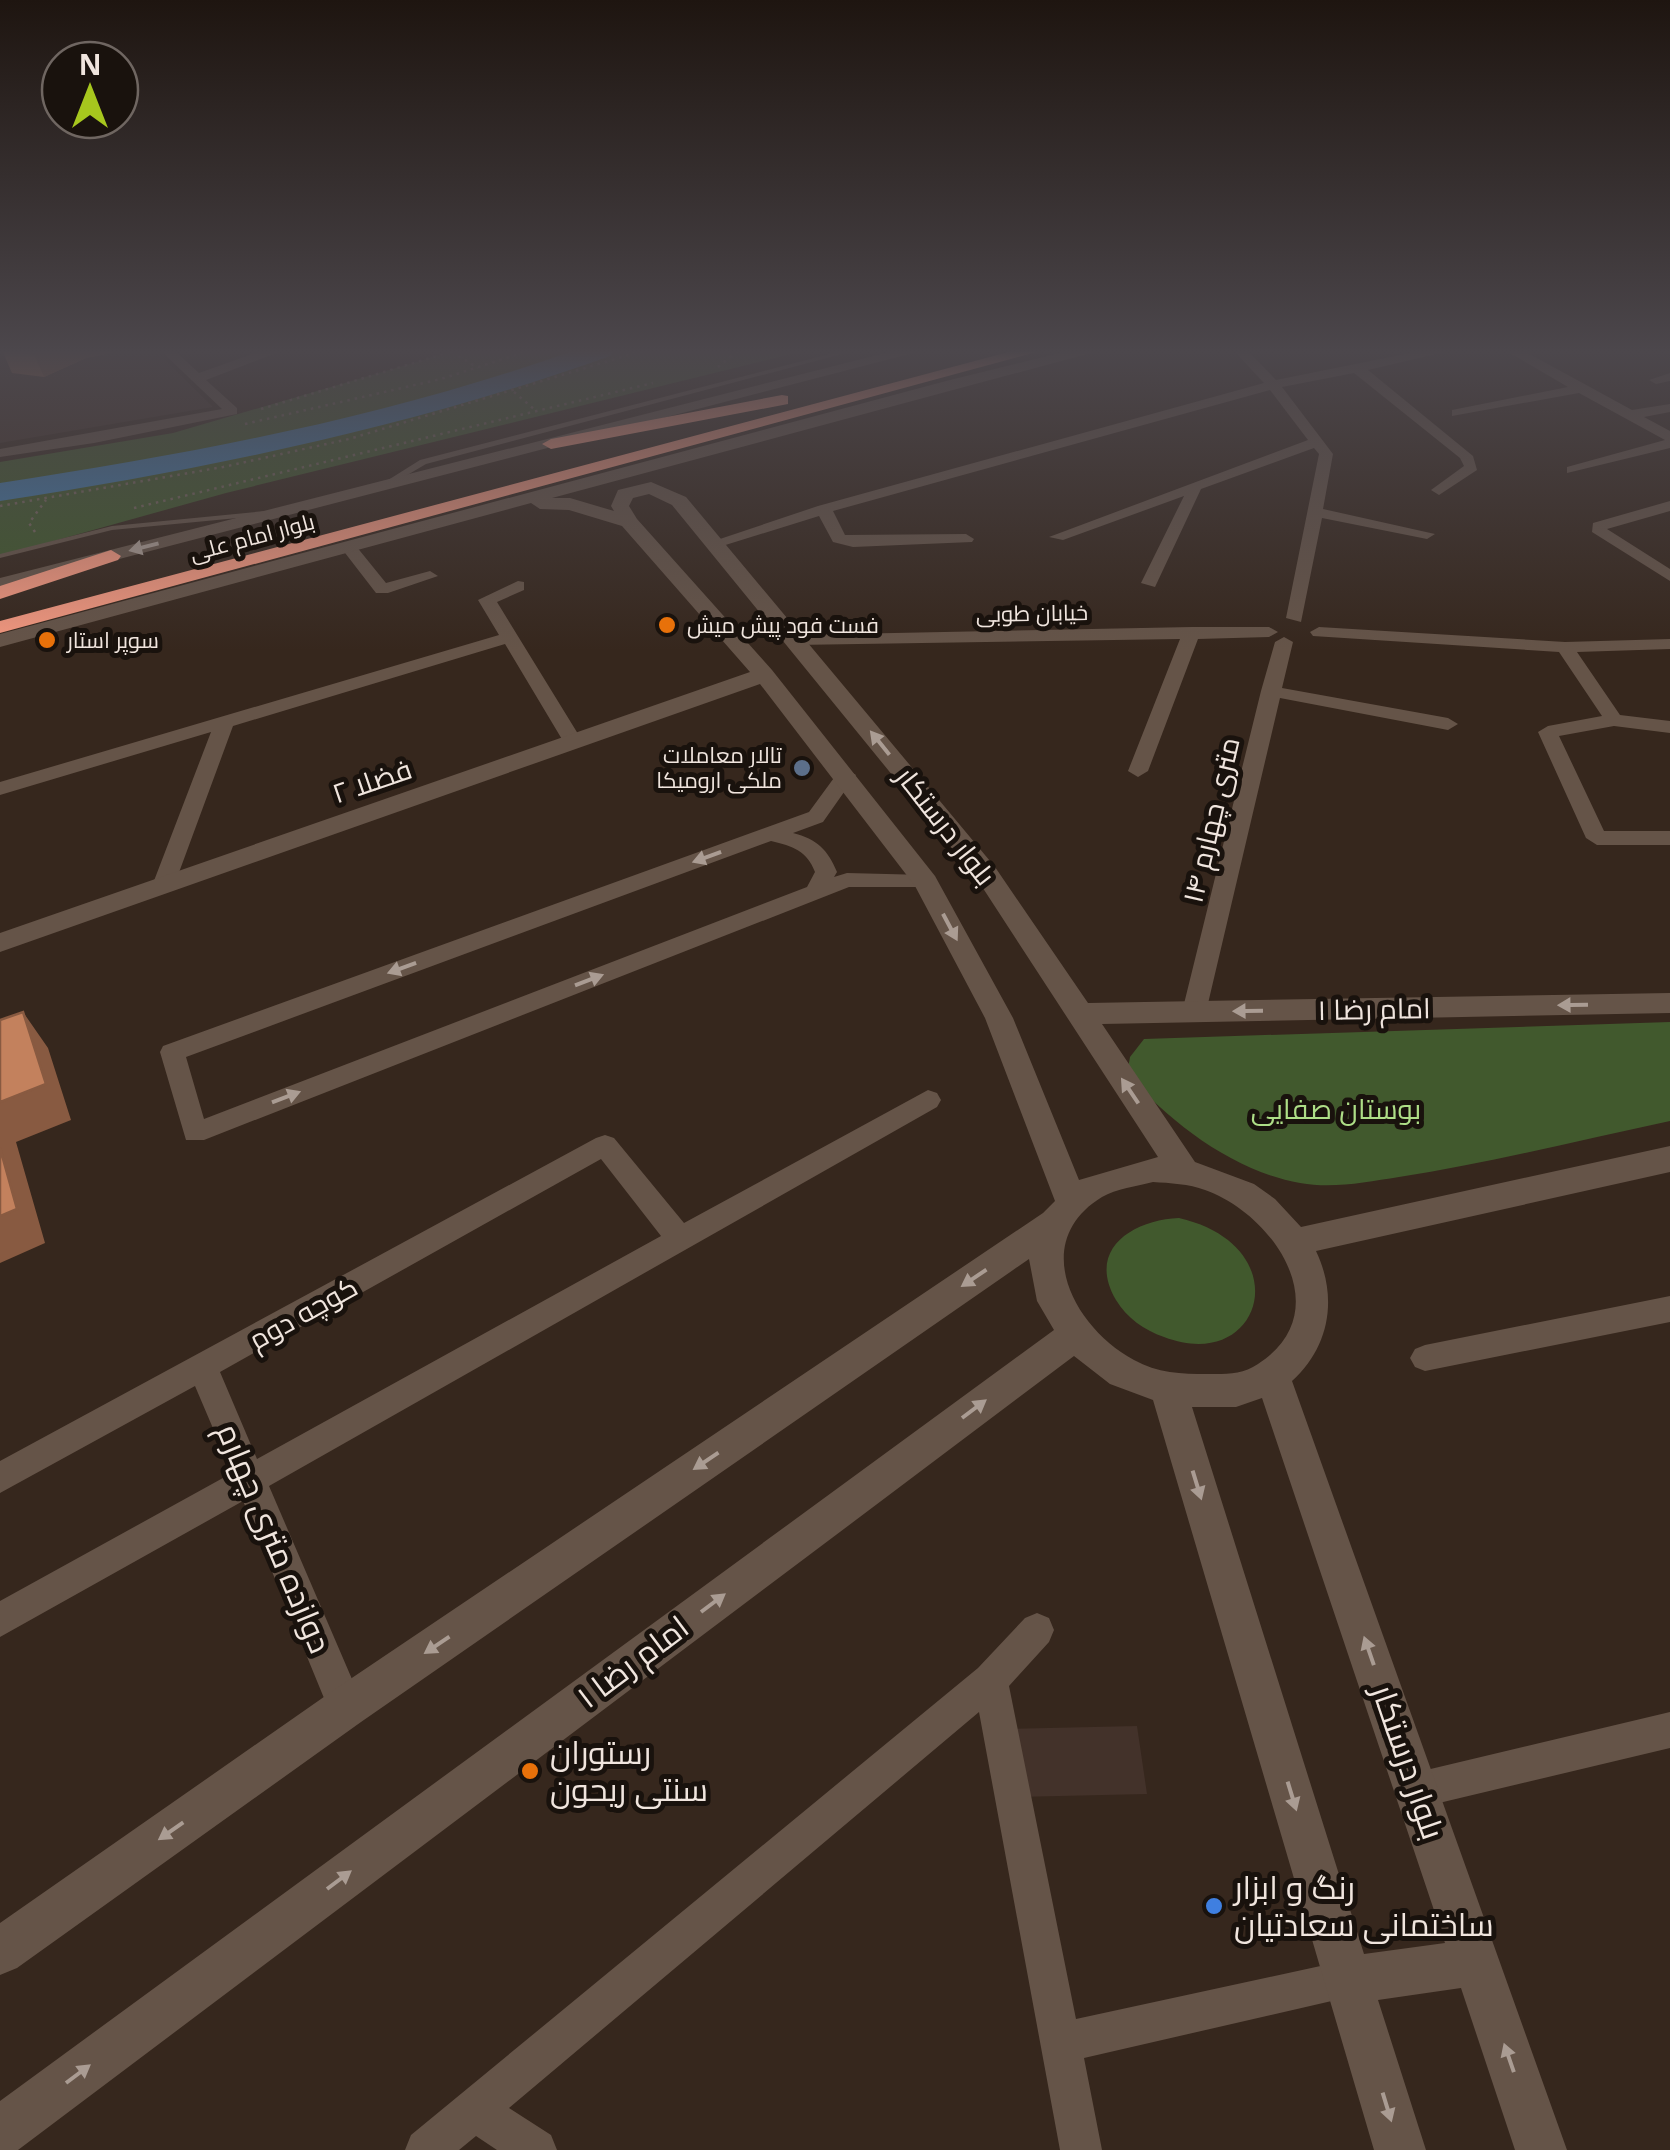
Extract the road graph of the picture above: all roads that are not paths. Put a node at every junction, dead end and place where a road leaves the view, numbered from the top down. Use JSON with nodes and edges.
{"nodes":[{"id":1,"x":468,"y":450,"type":"edge"},
{"id":2,"x":524,"y":450,"type":"edge"},
{"id":3,"x":594,"y":450,"type":"edge"},
{"id":4,"x":661,"y":450,"type":"edge"},
{"id":5,"x":712,"y":450,"type":"edge"},
{"id":6,"x":721,"y":450,"type":"edge"},
{"id":7,"x":1038,"y":450,"type":"edge"},
{"id":8,"x":1292,"y":450,"type":"edge"},
{"id":9,"x":1324,"y":450,"type":"edge"},
{"id":10,"x":1459,"y":450,"type":"edge"},
{"id":11,"x":1636,"y":450,"type":"edge"},
{"id":12,"x":1572,"y":470,"type":"dead end"},
{"id":13,"x":389,"y":482,"type":"junction"},
{"id":14,"x":685,"y":484,"type":"junction"},
{"id":15,"x":1194,"y":490,"type":"junction"},
{"id":16,"x":1439,"y":490,"type":"dead end"},
{"id":17,"x":1670,"y":506,"type":"edge"},
{"id":18,"x":496,"y":507,"type":"junction"},
{"id":19,"x":824,"y":510,"type":"junction"},
{"id":20,"x":282,"y":512,"type":"junction"},
{"id":21,"x":1313,"y":512,"type":"junction"},
{"id":22,"x":629,"y":522,"type":"junction"},
{"id":23,"x":1427,"y":534,"type":"dead end"},
{"id":24,"x":1057,"y":537,"type":"dead end"},
{"id":25,"x":966,"y":539,"type":"dead end"},
{"id":26,"x":714,"y":544,"type":"junction"},
{"id":27,"x":350,"y":549,"type":"junction"},
{"id":28,"x":0,"y":556,"type":"edge"},
{"id":29,"x":111,"y":556,"type":"junction"},
{"id":30,"x":430,"y":576,"type":"dead end"},
{"id":31,"x":1670,"y":576,"type":"edge"},
{"id":32,"x":1149,"y":583,"type":"dead end"},
{"id":33,"x":0,"y":584,"type":"edge"},
{"id":34,"x":518,"y":586,"type":"dead end"},
{"id":35,"x":0,"y":593,"type":"edge"},
{"id":36,"x":110,"y":598,"type":"junction"},
{"id":37,"x":0,"y":606,"type":"edge"},
{"id":38,"x":1295,"y":618,"type":"junction"},
{"id":39,"x":0,"y":627,"type":"edge"},
{"id":40,"x":1192,"y":632,"type":"junction"},
{"id":41,"x":1320,"y":632,"type":"junction"},
{"id":42,"x":510,"y":637,"type":"junction"},
{"id":43,"x":1276,"y":637,"type":"junction"},
{"id":44,"x":795,"y":640,"type":"junction"},
{"id":45,"x":0,"y":641,"type":"edge"},
{"id":46,"x":1670,"y":644,"type":"edge"},
{"id":47,"x":1565,"y":647,"type":"junction"},
{"id":48,"x":764,"y":675,"type":"junction"},
{"id":49,"x":1270,"y":691,"type":"junction"},
{"id":50,"x":1614,"y":720,"type":"junction"},
{"id":51,"x":224,"y":722,"type":"junction"},
{"id":52,"x":1448,"y":724,"type":"dead end"},
{"id":53,"x":1670,"y":726,"type":"edge"},
{"id":54,"x":573,"y":742,"type":"junction"},
{"id":55,"x":1138,"y":771,"type":"dead end"},
{"id":56,"x":846,"y":775,"type":"junction"},
{"id":57,"x":0,"y":789,"type":"edge"},
{"id":58,"x":770,"y":834,"type":"junction"},
{"id":59,"x":1670,"y":838,"type":"edge"},
{"id":60,"x":926,"y":882,"type":"junction"},
{"id":61,"x":163,"y":886,"type":"junction"},
{"id":62,"x":816,"y":892,"type":"junction"},
{"id":63,"x":0,"y":943,"type":"edge"},
{"id":64,"x":1670,"y":1003,"type":"edge"},
{"id":65,"x":1194,"y":1012,"type":"junction"},
{"id":66,"x":1077,"y":1014,"type":"junction"},
{"id":67,"x":928,"y":1100,"type":"dead end"},
{"id":68,"x":1670,"y":1159,"type":"edge"},
{"id":69,"x":1186,"y":1172,"type":"junction"},
{"id":70,"x":1063,"y":1212,"type":"junction"},
{"id":71,"x":680,"y":1240,"type":"junction"},
{"id":72,"x":1296,"y":1242,"type":"junction"},
{"id":73,"x":1670,"y":1309,"type":"edge"},
{"id":74,"x":1074,"y":1336,"type":"junction"},
{"id":75,"x":1425,"y":1358,"type":"dead end"},
{"id":76,"x":203,"y":1368,"type":"junction"},
{"id":77,"x":1272,"y":1376,"type":"junction"},
{"id":78,"x":1169,"y":1392,"type":"junction"},
{"id":79,"x":0,"y":1478,"type":"edge"},
{"id":80,"x":250,"y":1480,"type":"junction"},
{"id":81,"x":0,"y":1620,"type":"edge"},
{"id":82,"x":1037,"y":1630,"type":"dead end"},
{"id":83,"x":990,"y":1680,"type":"junction"},
{"id":84,"x":346,"y":1707,"type":"junction"},
{"id":85,"x":1670,"y":1730,"type":"edge"},
{"id":86,"x":1418,"y":1790,"type":"junction"},
{"id":87,"x":0,"y":1951,"type":"edge"},
{"id":88,"x":1477,"y":1962,"type":"junction"},
{"id":89,"x":1348,"y":1980,"type":"junction"},
{"id":90,"x":1060,"y":2043,"type":"junction"},
{"id":91,"x":473,"y":2110,"type":"junction"},
{"id":92,"x":0,"y":2132,"type":"edge"},
{"id":93,"x":426,"y":2150,"type":"edge"},
{"id":94,"x":536,"y":2150,"type":"edge"},
{"id":95,"x":1081,"y":2150,"type":"edge"},
{"id":96,"x":1400,"y":2150,"type":"edge"},
{"id":97,"x":1541,"y":2150,"type":"edge"}],
"edges":[{"from":1,"to":13,"type":"lane"},
{"from":2,"to":13,"type":"main road"},
{"from":3,"to":37,"type":"highway","name":"بلوار امام علی"},
{"from":4,"to":36,"type":"highway","name":"بلوار امام علی"},
{"from":5,"to":18,"type":"main road"},
{"from":6,"to":14,"type":"main road"},
{"from":7,"to":19,"type":"street"},
{"from":8,"to":15,"type":"street"},
{"from":9,"to":21,"type":"street"},
{"from":10,"to":16,"type":"street"},
{"from":11,"to":12,"type":"street"},
{"from":13,"to":20,"type":"main road"},
{"from":14,"to":22,"type":"main road"},
{"from":14,"to":26,"type":"main road","name":"بلوار درستکار"},
{"from":15,"to":24,"type":"street"},
{"from":15,"to":32,"type":"street"},
{"from":17,"to":31,"type":"street"},
{"from":18,"to":22,"type":"main road"},
{"from":18,"to":27,"type":"main road"},
{"from":19,"to":25,"type":"street"},
{"from":19,"to":26,"type":"street"},
{"from":20,"to":28,"type":"lane"},
{"from":20,"to":29,"type":"main road","one_way":true},
{"from":21,"to":23,"type":"street"},
{"from":21,"to":38,"type":"street"},
{"from":22,"to":48,"type":"main road","name":"بلوار درستکار"},
{"from":26,"to":44,"type":"main road","name":"بلوار درستکار"},
{"from":27,"to":30,"type":"street"},
{"from":27,"to":36,"type":"highway"},
{"from":27,"to":45,"type":"main road"},
{"from":29,"to":33,"type":"main road"},
{"from":29,"to":35,"type":"highway"},
{"from":34,"to":42,"type":"street"},
{"from":36,"to":39,"type":"highway","name":"بلوار امام علی"},
{"from":38,"to":41,"type":"street"},
{"from":38,"to":43,"type":"street"},
{"from":40,"to":43,"type":"street","name":"خیابان طوبی"},
{"from":40,"to":44,"type":"street","name":"خیابان طوبی"},
{"from":40,"to":55,"type":"street"},
{"from":41,"to":43,"type":"street"},
{"from":41,"to":47,"type":"street"},
{"from":42,"to":51,"type":"street"},
{"from":42,"to":54,"type":"street"},
{"from":43,"to":49,"type":"street","name":"۱۴ متری چهارم"},
{"from":66,"to":44,"type":"main road","name":"بلوار درستکار","one_way":true},
{"from":46,"to":47,"type":"street"},
{"from":47,"to":50,"type":"street"},
{"from":48,"to":54,"type":"main road","name":"فضلا ۲"},
{"from":48,"to":56,"type":"main road","name":"بلوار درستکار"},
{"from":49,"to":52,"type":"street"},
{"from":49,"to":65,"type":"street","name":"۱۴ متری چهارم"},
{"from":50,"to":53,"type":"street"},
{"from":50,"to":59,"type":"street"},
{"from":51,"to":57,"type":"street"},
{"from":51,"to":61,"type":"street"},
{"from":54,"to":61,"type":"main road","name":"فضلا ۲"},
{"from":56,"to":58,"type":"street"},
{"from":56,"to":60,"type":"main road","name":"بلوار درستکار"},
{"from":58,"to":62,"type":"street"},
{"from":58,"to":62,"type":"street","one_way":true},
{"from":60,"to":62,"type":"street"},
{"from":60,"to":70,"type":"main road","name":"بلوار درستکار","one_way":true},
{"from":61,"to":63,"type":"main road","name":"فضلا ۲"},
{"from":64,"to":65,"type":"main road","name":"امام رضا ۱","one_way":true},
{"from":65,"to":66,"type":"main road","name":"امام رضا ۱"},
{"from":69,"to":66,"type":"main road","name":"بلوار درستکار","one_way":true},
{"from":67,"to":71,"type":"street"},
{"from":68,"to":72,"type":"main road"},
{"from":69,"to":70,"type":"main road"},
{"from":69,"to":72,"type":"main road"},
{"from":70,"to":74,"type":"main road"},
{"from":70,"to":84,"type":"main road","one_way":true},
{"from":71,"to":76,"type":"street","name":"کوچه دوم"},
{"from":71,"to":80,"type":"street"},
{"from":72,"to":77,"type":"main road"},
{"from":73,"to":75,"type":"street"},
{"from":74,"to":78,"type":"main road"},
{"from":92,"to":74,"type":"main road","name":"امام رضا ۱","one_way":true},
{"from":76,"to":79,"type":"street","name":"کوچه دوم"},
{"from":76,"to":80,"type":"street","name":"دوازده متری چهارم"},
{"from":77,"to":78,"type":"main road"},
{"from":86,"to":77,"type":"main road","name":"بلوار درستکار","one_way":true},
{"from":78,"to":89,"type":"main road","one_way":true},
{"from":80,"to":81,"type":"street"},
{"from":80,"to":84,"type":"street","name":"دوازده متری چهارم"},
{"from":82,"to":83,"type":"street"},
{"from":83,"to":90,"type":"street"},
{"from":83,"to":91,"type":"street"},
{"from":84,"to":87,"type":"main road","one_way":true},
{"from":85,"to":86,"type":"street"},
{"from":86,"to":88,"type":"main road","name":"بلوار درستکار"},
{"from":88,"to":89,"type":"main road"},
{"from":97,"to":88,"type":"main road","name":"بلوار درستکار","one_way":true},
{"from":89,"to":90,"type":"street"},
{"from":89,"to":96,"type":"main road","one_way":true},
{"from":90,"to":95,"type":"street"},
{"from":91,"to":93,"type":"street"},
{"from":91,"to":94,"type":"street"}]}
